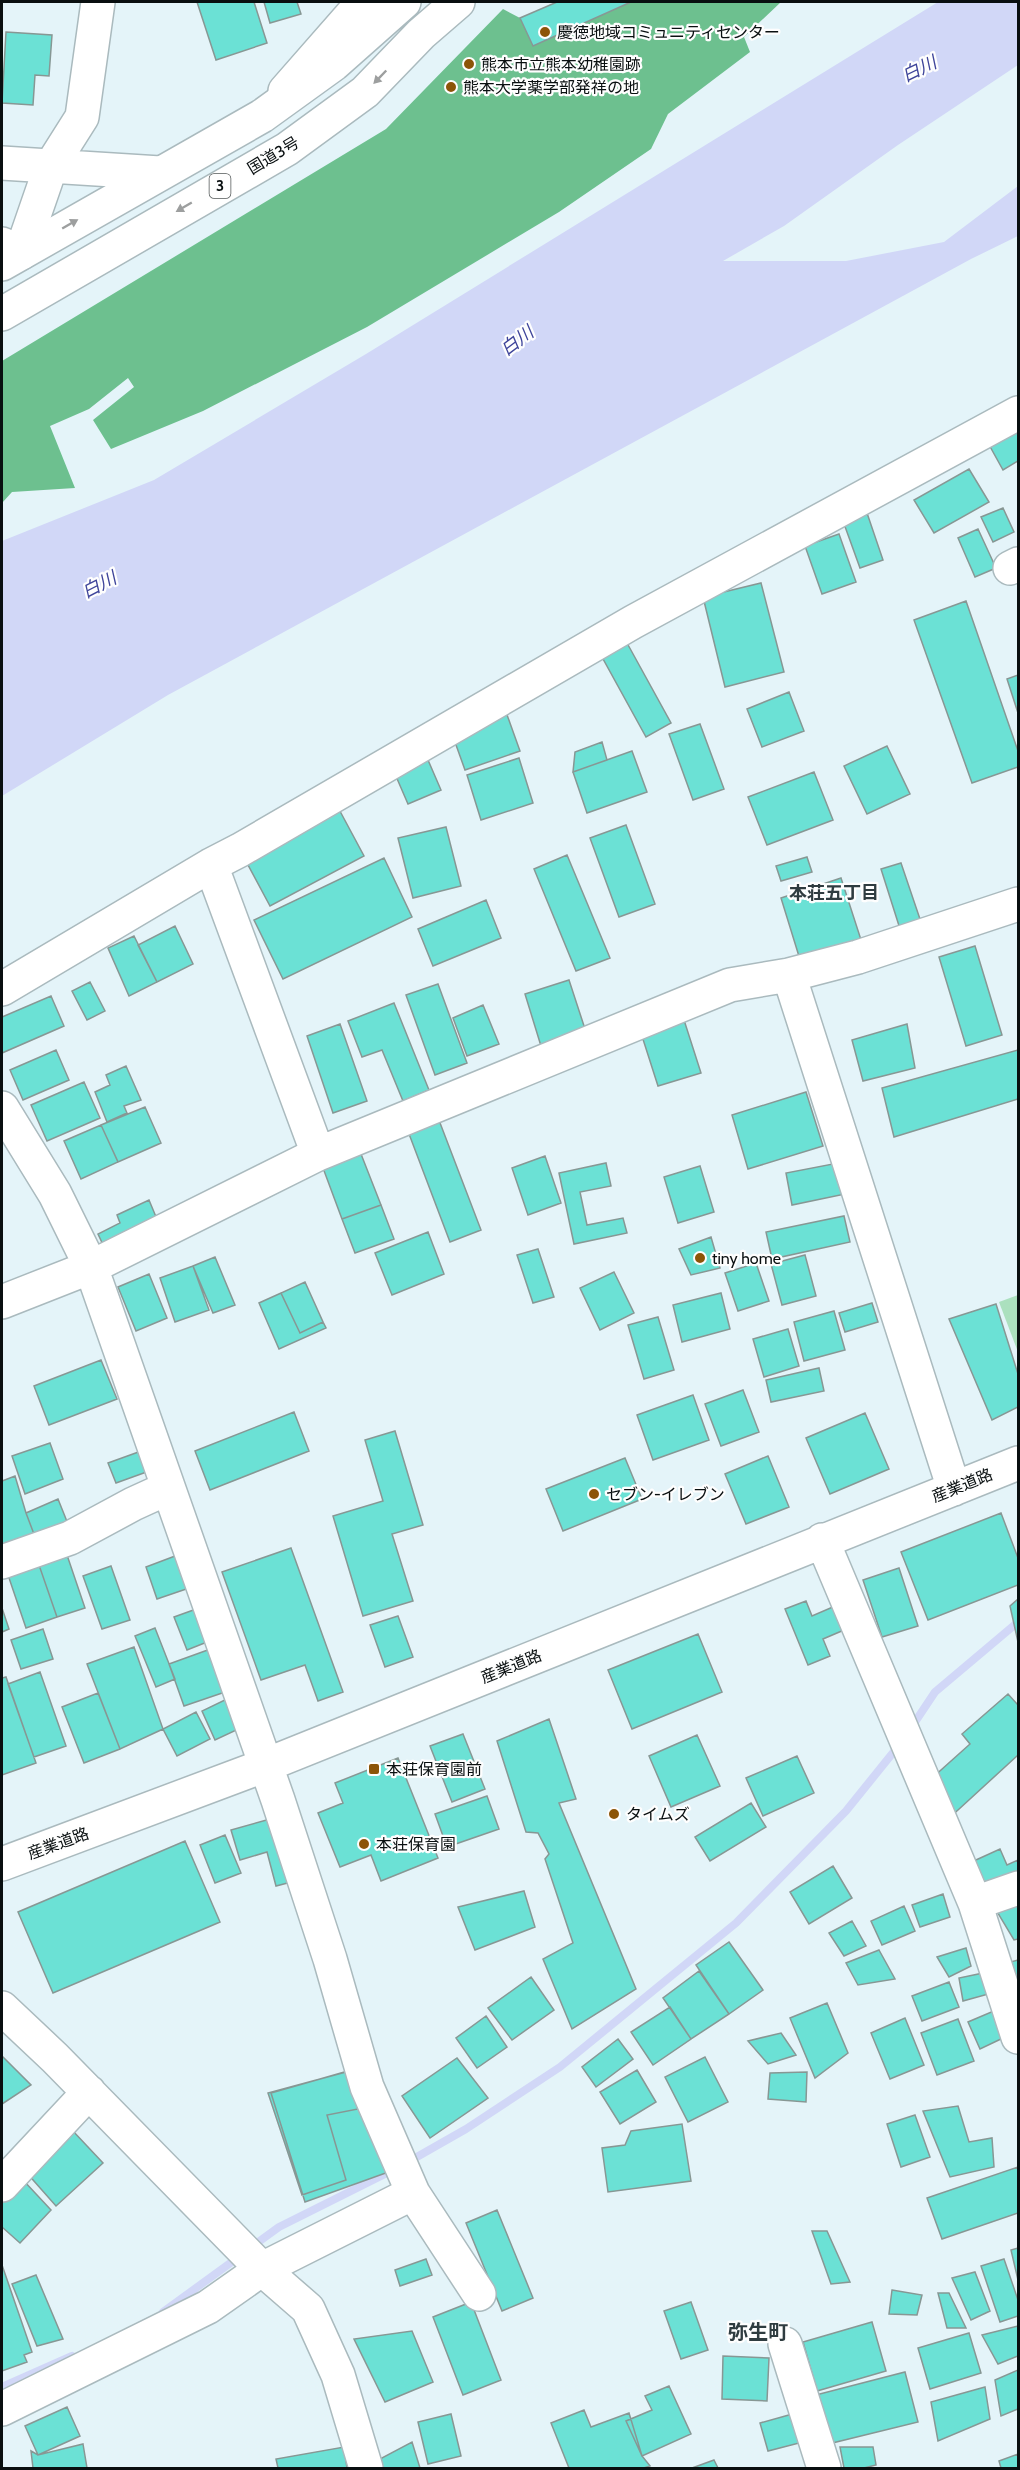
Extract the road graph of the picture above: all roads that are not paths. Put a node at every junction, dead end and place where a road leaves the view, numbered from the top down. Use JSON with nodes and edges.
{"nodes":[{"id":1,"x":98,"y":2,"type":"edge"},
{"id":2,"x":363,"y":2,"type":"edge"},
{"id":3,"x":404,"y":2,"type":"edge"},
{"id":4,"x":429,"y":2,"type":"edge"},
{"id":5,"x":458,"y":2,"type":"edge"},
{"id":6,"x":421,"y":34,"type":"junction"},
{"id":7,"x":262,"y":116,"type":"junction"},
{"id":8,"x":2,"y":164,"type":"edge"},
{"id":9,"x":51,"y":166,"type":"junction"},
{"id":10,"x":160,"y":173,"type":"junction"},
{"id":11,"x":8,"y":254,"type":"edge"},
{"id":12,"x":2,"y":314,"type":"edge"},
{"id":13,"x":1018,"y":413,"type":"edge"},
{"id":14,"x":211,"y":865,"type":"junction"},
{"id":15,"x":1018,"y":904,"type":"edge"},
{"id":16,"x":789,"y":975,"type":"junction"},
{"id":17,"x":2,"y":989,"type":"edge"},
{"id":18,"x":2,"y":1108,"type":"edge"},
{"id":19,"x":318,"y":1154,"type":"junction"},
{"id":20,"x":91,"y":1267,"type":"junction"},
{"id":21,"x":2,"y":1302,"type":"edge"},
{"id":22,"x":1018,"y":1462,"type":"edge"},
{"id":23,"x":168,"y":1488,"type":"junction"},
{"id":24,"x":954,"y":1490,"type":"junction"},
{"id":25,"x":822,"y":1540,"type":"junction"},
{"id":26,"x":2,"y":1562,"type":"edge"},
{"id":27,"x":266,"y":1765,"type":"junction"},
{"id":28,"x":2,"y":1864,"type":"edge"},
{"id":29,"x":1018,"y":1888,"type":"edge"},
{"id":30,"x":975,"y":1903,"type":"junction"},
{"id":31,"x":2,"y":2008,"type":"edge"},
{"id":32,"x":1018,"y":2037,"type":"edge"},
{"id":33,"x":89,"y":2092,"type":"junction"},
{"id":34,"x":2,"y":2185,"type":"edge"},
{"id":35,"x":411,"y":2188,"type":"junction"},
{"id":36,"x":262,"y":2269,"type":"junction"},
{"id":37,"x":479,"y":2294,"type":"dead end"},
{"id":38,"x":785,"y":2344,"type":"dead end"},
{"id":39,"x":2,"y":2409,"type":"edge"},
{"id":40,"x":366,"y":2469,"type":"edge"},
{"id":41,"x":824,"y":2469,"type":"edge"}],
"edges":[{"from":1,"to":9,"type":"main road"},
{"from":2,"to":7,"type":"main road"},
{"from":3,"to":7,"type":"main road"},
{"from":4,"to":6,"type":"main road"},
{"from":5,"to":6,"type":"main road","name":"国道3号","number":"3"},
{"from":6,"to":12,"type":"main road","name":"国道3号","number":"3","one_way":true},
{"from":7,"to":10,"type":"main road"},
{"from":8,"to":9,"type":"main road"},
{"from":9,"to":10,"type":"main road"},
{"from":9,"to":11,"type":"main road"},
{"from":11,"to":10,"type":"main road","one_way":true},
{"from":13,"to":14,"type":"main road"},
{"from":14,"to":17,"type":"main road"},
{"from":14,"to":19,"type":"main road"},
{"from":15,"to":16,"type":"main road"},
{"from":16,"to":19,"type":"main road"},
{"from":16,"to":24,"type":"main road"},
{"from":18,"to":20,"type":"main road"},
{"from":19,"to":20,"type":"main road"},
{"from":20,"to":21,"type":"main road"},
{"from":20,"to":23,"type":"main road"},
{"from":22,"to":24,"type":"main road","name":"産業道路"},
{"from":23,"to":26,"type":"main road"},
{"from":23,"to":27,"type":"main road"},
{"from":24,"to":25,"type":"main road","name":"産業道路"},
{"from":25,"to":27,"type":"main road","name":"産業道路"},
{"from":25,"to":30,"type":"main road"},
{"from":27,"to":28,"type":"main road","name":"産業道路"},
{"from":27,"to":35,"type":"main road"},
{"from":29,"to":30,"type":"main road"},
{"from":30,"to":32,"type":"main road"},
{"from":31,"to":33,"type":"main road"},
{"from":33,"to":34,"type":"main road"},
{"from":33,"to":36,"type":"main road"},
{"from":35,"to":36,"type":"main road"},
{"from":35,"to":37,"type":"main road"},
{"from":36,"to":39,"type":"main road"},
{"from":36,"to":40,"type":"main road"},
{"from":38,"to":41,"type":"main road"}]}
